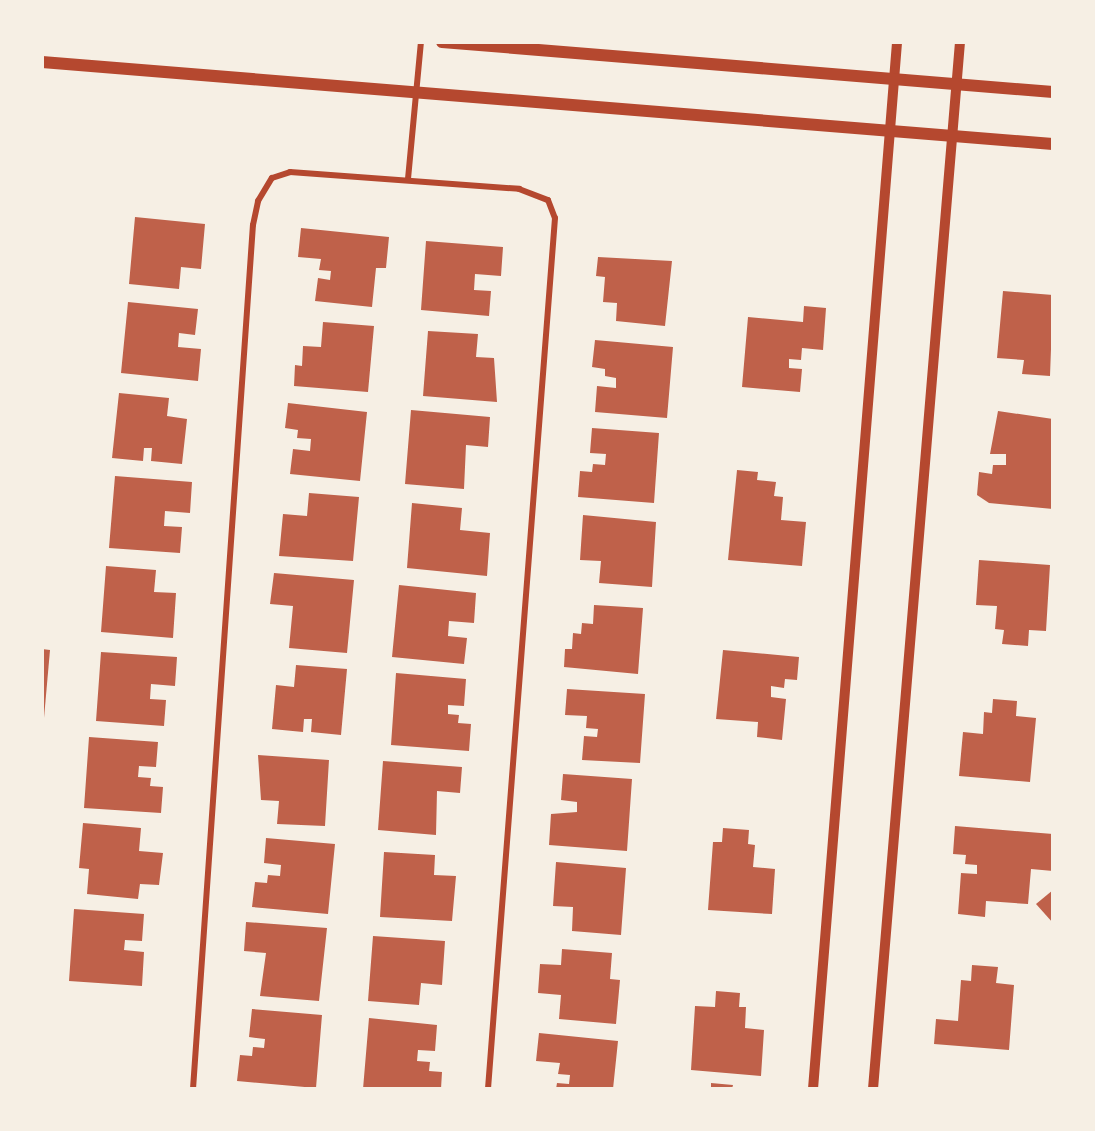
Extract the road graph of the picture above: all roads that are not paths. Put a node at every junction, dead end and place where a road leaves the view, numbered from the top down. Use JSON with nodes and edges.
{"nodes":[{"id":1,"x":421,"y":42,"type":"edge"},
{"id":2,"x":442,"y":42,"type":"edge"},
{"id":3,"x":897,"y":42,"type":"edge"},
{"id":4,"x":960,"y":42,"type":"edge"},
{"id":5,"x":42,"y":62,"type":"edge"},
{"id":6,"x":895,"y":79,"type":"junction"},
{"id":7,"x":956,"y":84,"type":"junction"},
{"id":8,"x":1053,"y":92,"type":"edge"},
{"id":9,"x":416,"y":93,"type":"junction"},
{"id":10,"x":891,"y":131,"type":"junction"},
{"id":11,"x":952,"y":137,"type":"junction"},
{"id":12,"x":1053,"y":144,"type":"edge"},
{"id":13,"x":408,"y":179,"type":"junction"},
{"id":14,"x":193,"y":1089,"type":"edge"},
{"id":15,"x":488,"y":1089,"type":"edge"},
{"id":16,"x":813,"y":1089,"type":"edge"},
{"id":17,"x":873,"y":1089,"type":"edge"}],
"edges":[{"from":1,"to":9,"type":"street"},
{"from":2,"to":6,"type":"main road"},
{"from":3,"to":6,"type":"street"},
{"from":4,"to":7,"type":"street"},
{"from":5,"to":9,"type":"main road"},
{"from":6,"to":7,"type":"main road"},
{"from":6,"to":10,"type":"street"},
{"from":7,"to":8,"type":"main road"},
{"from":7,"to":11,"type":"street"},
{"from":9,"to":10,"type":"main road"},
{"from":9,"to":13,"type":"street"},
{"from":10,"to":11,"type":"main road"},
{"from":10,"to":16,"type":"street"},
{"from":11,"to":12,"type":"main road"},
{"from":11,"to":17,"type":"street"},
{"from":13,"to":14,"type":"street"},
{"from":13,"to":15,"type":"street"}]}
